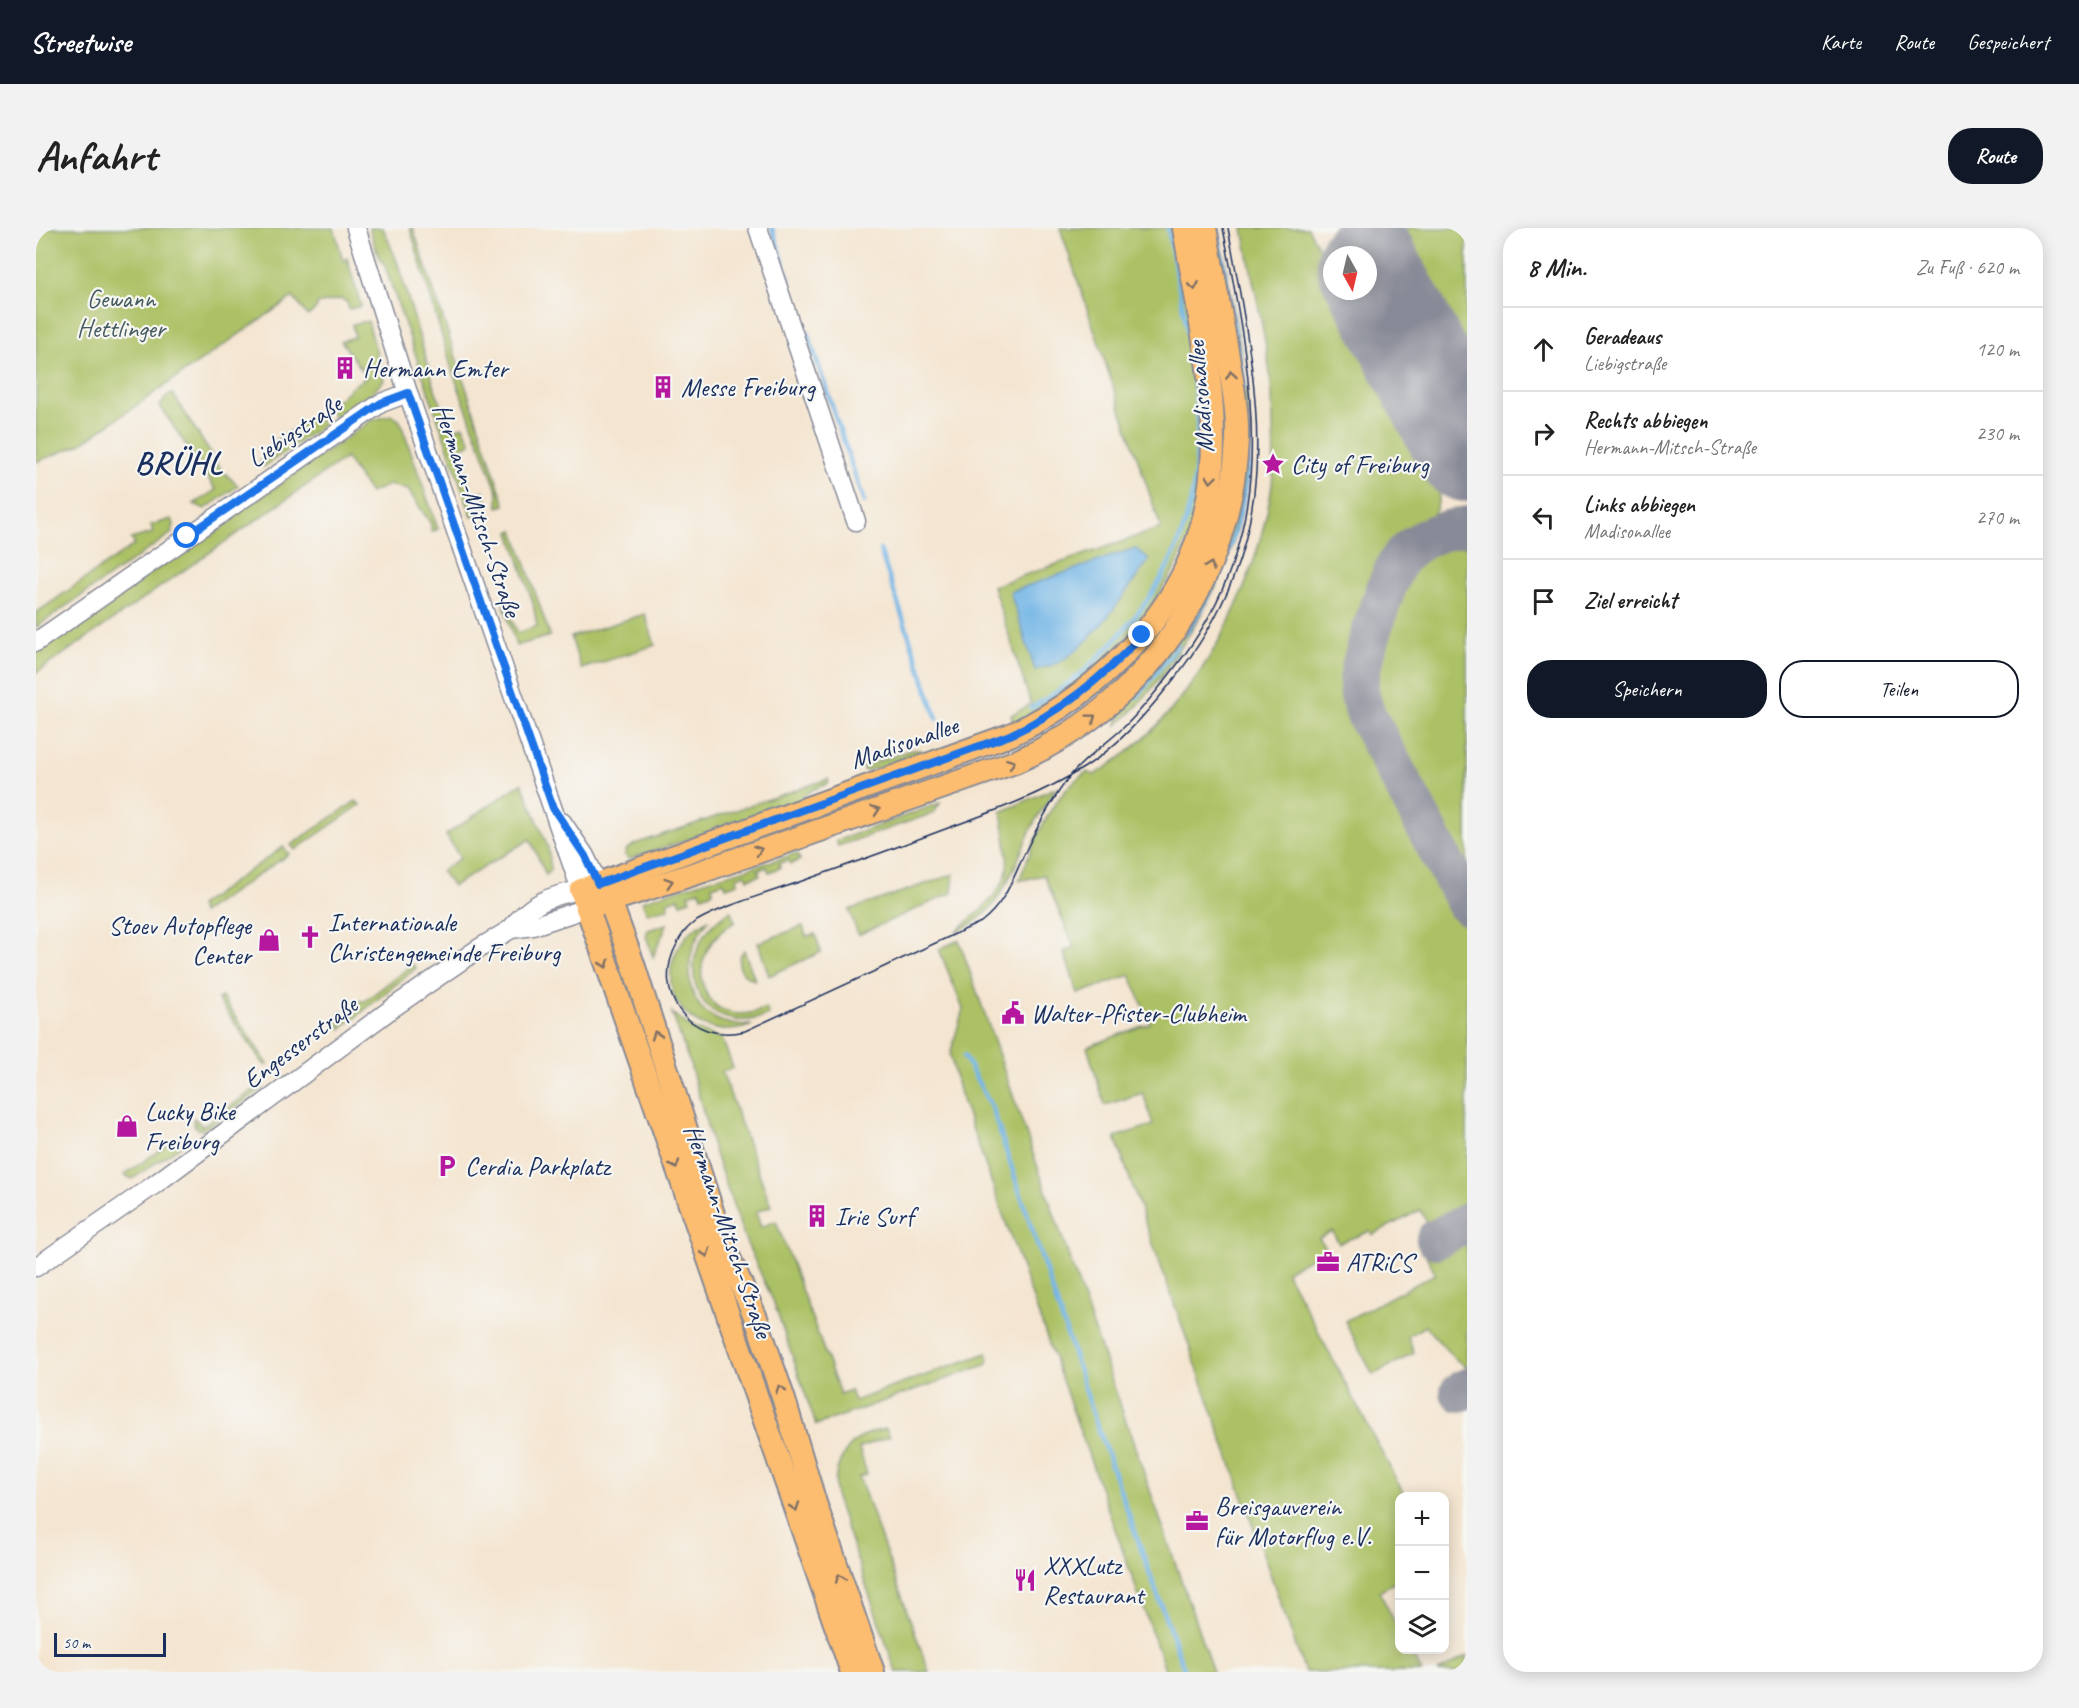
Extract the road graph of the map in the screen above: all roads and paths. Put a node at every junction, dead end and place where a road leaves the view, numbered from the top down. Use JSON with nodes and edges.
{"nodes":[{"id":1,"x":356,"y":228,"type":"edge"},
{"id":2,"x":758,"y":228,"type":"edge"},
{"id":3,"x":1184,"y":228,"type":"edge"},
{"id":4,"x":1205,"y":228,"type":"edge"},
{"id":5,"x":408,"y":393,"type":"junction"},
{"id":6,"x":856,"y":521,"type":"dead end"},
{"id":7,"x":36,"y":642,"type":"edge"},
{"id":8,"x":594,"y":896,"type":"junction"},
{"id":9,"x":36,"y":1267,"type":"edge"},
{"id":10,"x":786,"y":1448,"type":"junction"},
{"id":11,"x":852,"y":1672,"type":"edge"},
{"id":12,"x":873,"y":1672,"type":"edge"}],
"edges":[{"from":1,"to":5,"type":"street","name":"Hermann-Mitsch-Straße"},
{"from":2,"to":6,"type":"street"},
{"from":3,"to":8,"type":"main road","name":"Madisonallee","one_way":true},
{"from":8,"to":4,"type":"main road","name":"Madisonallee","one_way":true},
{"from":5,"to":7,"type":"street","name":"Liebigstraße"},
{"from":5,"to":8,"type":"street","name":"Hermann-Mitsch-Straße"},
{"from":8,"to":9,"type":"street","name":"Engesserstraße"},
{"from":8,"to":10,"type":"main road","name":"Hermann-Mitsch-Straße"},
{"from":10,"to":11,"type":"main road","name":"Hermann-Mitsch-Straße","one_way":true},
{"from":12,"to":10,"type":"main road","name":"Hermann-Mitsch-Straße","one_way":true}]}
